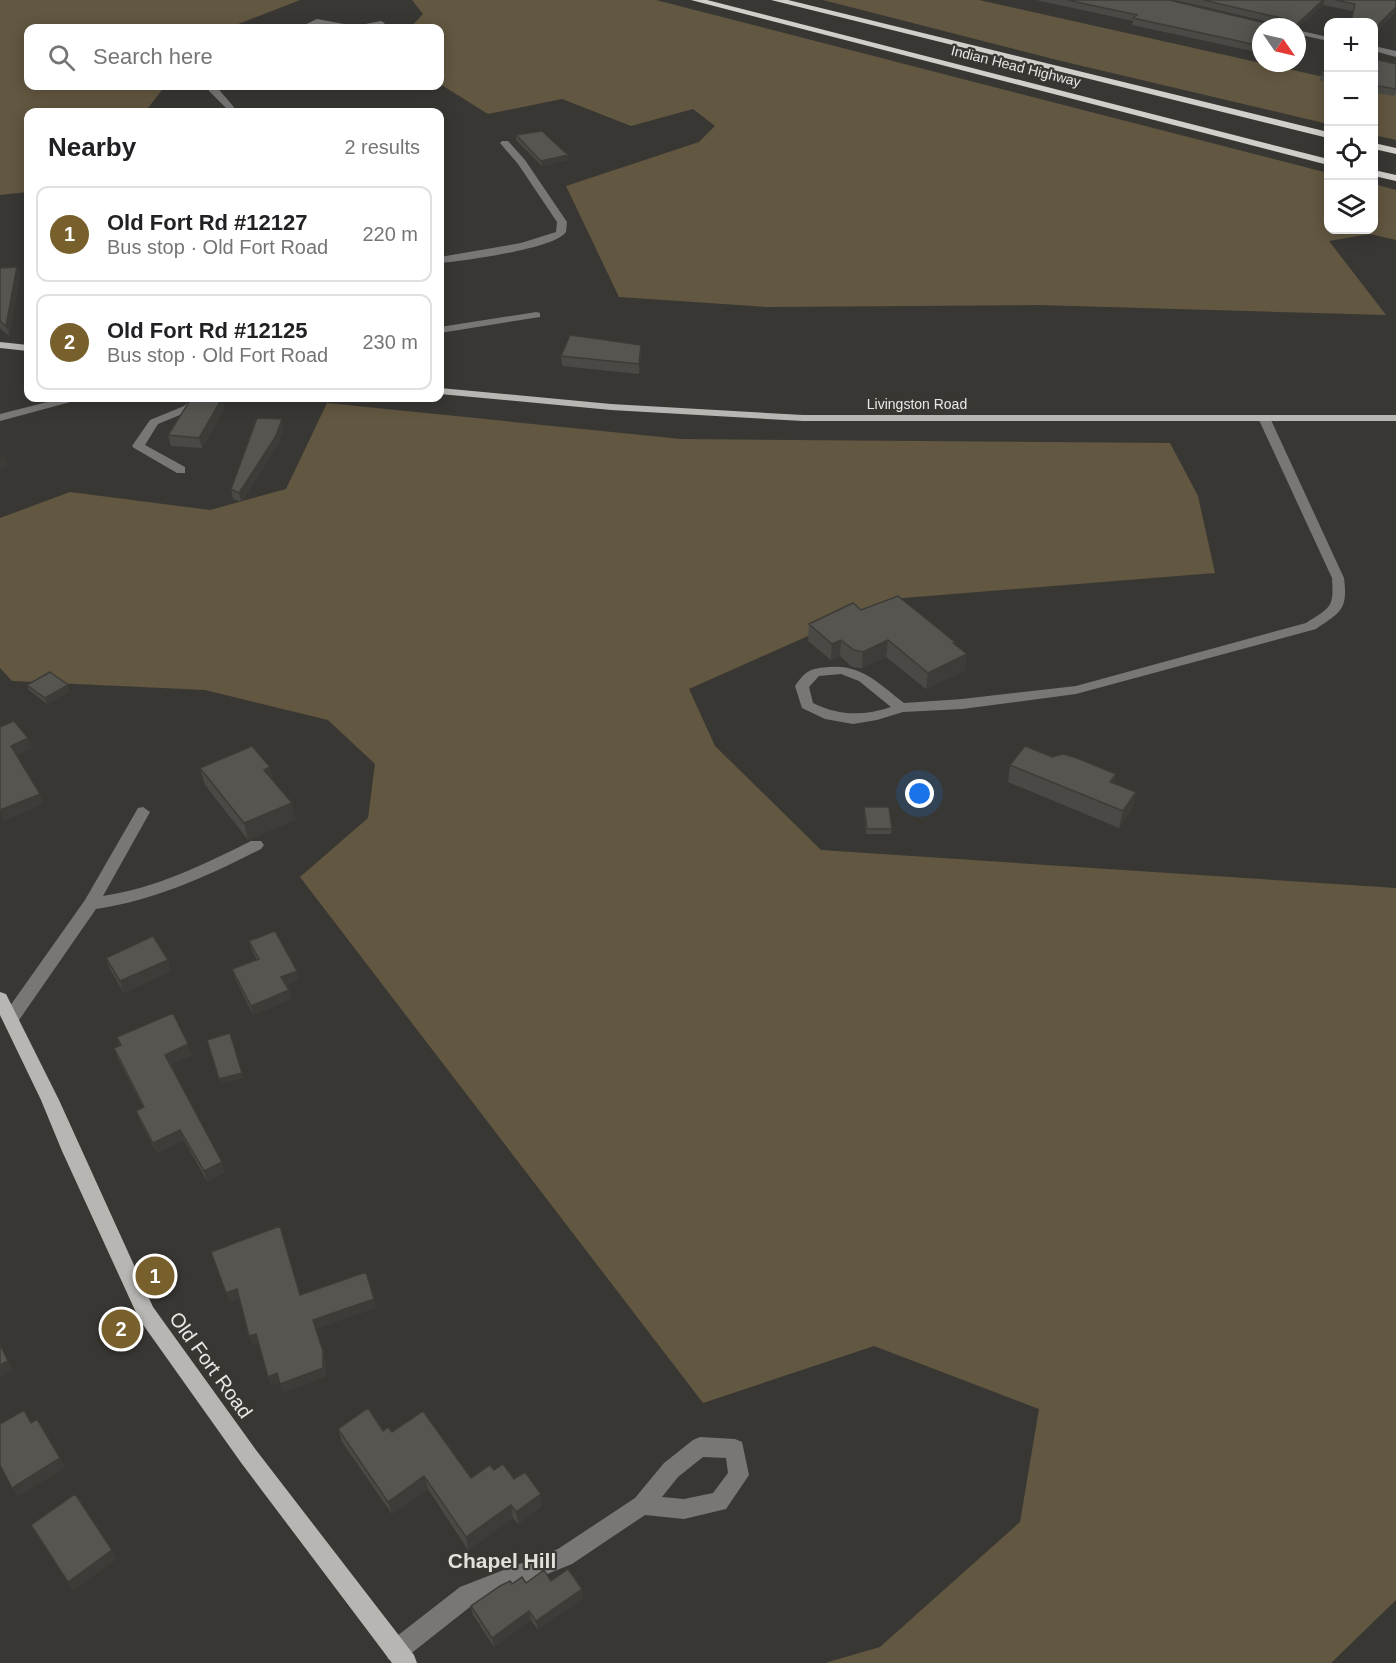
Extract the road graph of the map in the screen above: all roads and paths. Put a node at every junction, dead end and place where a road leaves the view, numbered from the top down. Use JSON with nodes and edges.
{"nodes":[{"id":1,"x":696,"y":0,"type":"edge"},
{"id":2,"x":776,"y":0,"type":"edge"},
{"id":3,"x":381,"y":22,"type":"dead end"},
{"id":4,"x":311,"y":24,"type":"edge"},
{"id":5,"x":333,"y":24,"type":"edge"},
{"id":6,"x":372,"y":24,"type":"edge"},
{"id":7,"x":1306,"y":34,"type":"edge"},
{"id":8,"x":1324,"y":38,"type":"edge"},
{"id":9,"x":1378,"y":50,"type":"edge"},
{"id":10,"x":1396,"y":54,"type":"edge"},
{"id":11,"x":213,"y":90,"type":"edge"},
{"id":12,"x":230,"y":108,"type":"edge"},
{"id":13,"x":1324,"y":134,"type":"edge"},
{"id":14,"x":505,"y":143,"type":"dead end"},
{"id":15,"x":1378,"y":147,"type":"edge"},
{"id":16,"x":1396,"y":151,"type":"edge"},
{"id":17,"x":1324,"y":161,"type":"edge"},
{"id":18,"x":1378,"y":174,"type":"edge"},
{"id":19,"x":1396,"y":178,"type":"edge"},
{"id":20,"x":444,"y":259,"type":"edge"},
{"id":21,"x":536,"y":315,"type":"dead end"},
{"id":22,"x":444,"y":329,"type":"edge"},
{"id":23,"x":0,"y":345,"type":"edge"},
{"id":24,"x":24,"y":348,"type":"edge"},
{"id":25,"x":444,"y":391,"type":"edge"},
{"id":26,"x":59,"y":402,"type":"edge"},
{"id":27,"x":196,"y":402,"type":"edge"},
{"id":28,"x":0,"y":418,"type":"edge"},
{"id":29,"x":1396,"y":418,"type":"edge"},
{"id":30,"x":1265,"y":420,"type":"junction"},
{"id":31,"x":181,"y":470,"type":"dead end"},
{"id":32,"x":901,"y":708,"type":"junction"},
{"id":33,"x":143,"y":812,"type":"dead end"},
{"id":34,"x":256,"y":845,"type":"dead end"},
{"id":35,"x":91,"y":904,"type":"junction"},
{"id":36,"x":0,"y":998,"type":"edge"},
{"id":37,"x":11,"y":1018,"type":"junction"},
{"id":38,"x":642,"y":1505,"type":"dead end"},
{"id":39,"x":401,"y":1657,"type":"edge"}],
"edges":[{"from":1,"to":17,"type":"highway","name":"Indian Head Highway"},
{"from":2,"to":13,"type":"highway","name":"Indian Head Highway"},
{"from":3,"to":6,"type":"street"},
{"from":4,"to":5,"type":"street"},
{"from":7,"to":8,"type":"street"},
{"from":9,"to":10,"type":"street"},
{"from":11,"to":12,"type":"street"},
{"from":14,"to":20,"type":"street"},
{"from":15,"to":16,"type":"highway"},
{"from":18,"to":19,"type":"highway"},
{"from":21,"to":22,"type":"street"},
{"from":23,"to":24,"type":"main road"},
{"from":25,"to":30,"type":"main road","name":"Livingston Road"},
{"from":26,"to":28,"type":"street"},
{"from":27,"to":31,"type":"street"},
{"from":29,"to":30,"type":"main road","name":"Livingston Road"},
{"from":30,"to":32,"type":"street"},
{"from":32,"to":32,"type":"street"},
{"from":33,"to":35,"type":"street"},
{"from":34,"to":35,"type":"street"},
{"from":35,"to":37,"type":"street"},
{"from":36,"to":37,"type":"main road","name":"Old Fort Road"},
{"from":37,"to":39,"type":"main road","name":"Old Fort Road"},
{"from":38,"to":39,"type":"street"}]}
